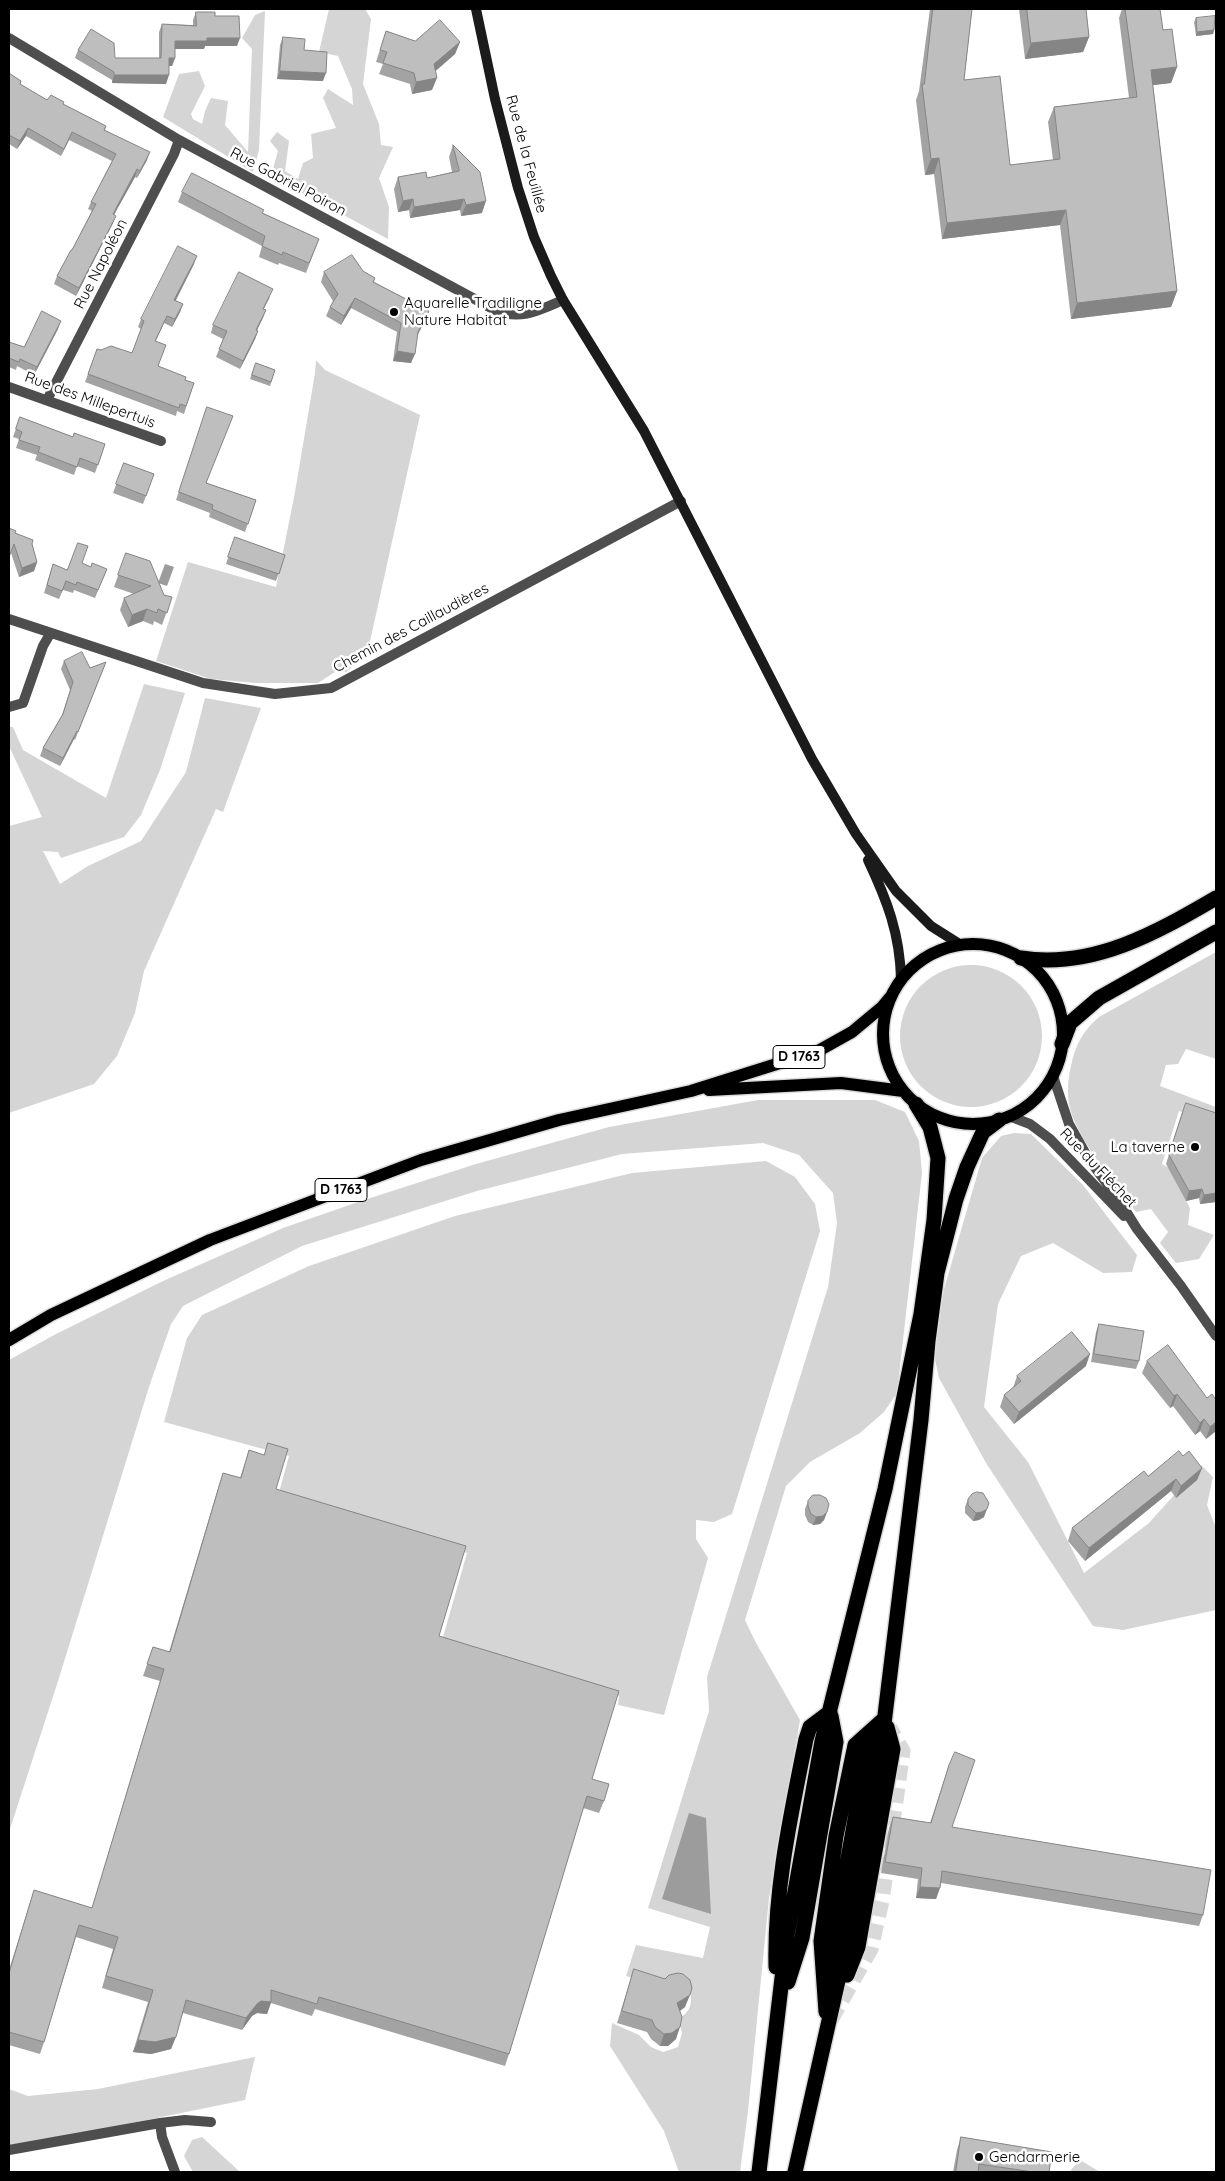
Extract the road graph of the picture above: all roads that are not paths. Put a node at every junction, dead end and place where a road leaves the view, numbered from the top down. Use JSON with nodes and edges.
{"nodes":[{"id":1,"x":476,"y":9,"type":"edge"},
{"id":2,"x":9,"y":38,"type":"edge"},
{"id":3,"x":179,"y":140,"type":"junction"},
{"id":4,"x":563,"y":300,"type":"junction"},
{"id":5,"x":9,"y":387,"type":"edge"},
{"id":6,"x":47,"y":400,"type":"junction"},
{"id":7,"x":161,"y":441,"type":"dead end"},
{"id":8,"x":681,"y":501,"type":"junction"},
{"id":9,"x":9,"y":619,"type":"edge"},
{"id":10,"x":50,"y":634,"type":"junction"},
{"id":11,"x":9,"y":706,"type":"edge"},
{"id":12,"x":856,"y":834,"type":"junction"},
{"id":13,"x":1216,"y":898,"type":"edge"},
{"id":14,"x":1216,"y":932,"type":"edge"},
{"id":15,"x":961,"y":945,"type":"junction"},
{"id":16,"x":1020,"y":958,"type":"junction"},
{"id":17,"x":901,"y":979,"type":"junction"},
{"id":18,"x":892,"y":995,"type":"junction"},
{"id":19,"x":1062,"y":1044,"type":"junction"},
{"id":20,"x":1053,"y":1076,"type":"junction"},
{"id":21,"x":691,"y":1091,"type":"junction"},
{"id":22,"x":903,"y":1091,"type":"junction"},
{"id":23,"x":916,"y":1104,"type":"junction"},
{"id":24,"x":1004,"y":1118,"type":"junction"},
{"id":25,"x":1137,"y":1229,"type":"junction"},
{"id":26,"x":1216,"y":1336,"type":"edge"},
{"id":27,"x":9,"y":1340,"type":"edge"},
{"id":28,"x":830,"y":1712,"type":"junction"},
{"id":29,"x":884,"y":1719,"type":"junction"},
{"id":30,"x":777,"y":2018,"type":"junction"},
{"id":31,"x":828,"y":2026,"type":"junction"},
{"id":32,"x":211,"y":2122,"type":"dead end"},
{"id":33,"x":160,"y":2123,"type":"junction"},
{"id":34,"x":9,"y":2150,"type":"edge"},
{"id":35,"x":176,"y":2172,"type":"edge"},
{"id":36,"x":759,"y":2172,"type":"edge"},
{"id":37,"x":795,"y":2172,"type":"edge"}],
"edges":[{"from":1,"to":4,"type":"street","name":"Rue de la Feuillée"},
{"from":2,"to":3,"type":"street","name":"Rue Gabriel Poiron"},
{"from":3,"to":4,"type":"street","name":"Rue Gabriel Poiron"},
{"from":3,"to":6,"type":"street","name":"Rue Napoléon"},
{"from":4,"to":8,"type":"street","name":"Rue de la Feuillée"},
{"from":5,"to":6,"type":"street","name":"Rue des Millepertuis"},
{"from":6,"to":7,"type":"street","name":"Rue des Millepertuis"},
{"from":8,"to":10,"type":"street","name":"Chemin des Caillaudières"},
{"from":8,"to":12,"type":"street","name":"Rue de la Feuillée"},
{"from":9,"to":10,"type":"street","name":"Chemin des Caillaudières"},
{"from":10,"to":11,"type":"street"},
{"from":12,"to":15,"type":"street"},
{"from":12,"to":17,"type":"street"},
{"from":13,"to":16,"type":"highway"},
{"from":14,"to":19,"type":"highway"},
{"from":15,"to":16,"type":"main road"},
{"from":15,"to":17,"type":"main road"},
{"from":16,"to":19,"type":"main road"},
{"from":17,"to":18,"type":"main road"},
{"from":18,"to":21,"type":"main road","number":"D 1763"},
{"from":18,"to":22,"type":"main road"},
{"from":19,"to":20,"type":"main road"},
{"from":20,"to":24,"type":"main road"},
{"from":20,"to":25,"type":"street","name":"Rue du Fléchet"},
{"from":21,"to":22,"type":"main road","number":"D 1763"},
{"from":21,"to":27,"type":"main road","number":"D 1763"},
{"from":22,"to":23,"type":"main road"},
{"from":23,"to":24,"type":"main road"},
{"from":23,"to":28,"type":"highway"},
{"from":24,"to":25,"type":"street","name":"Rue du Fléchet"},
{"from":24,"to":29,"type":"highway"},
{"from":25,"to":26,"type":"street","name":"Rue du Fléchet"},
{"from":28,"to":30,"type":"highway"},
{"from":28,"to":30,"type":"highway"},
{"from":29,"to":31,"type":"highway"},
{"from":29,"to":31,"type":"highway"},
{"from":30,"to":36,"type":"highway"},
{"from":31,"to":37,"type":"highway"},
{"from":32,"to":33,"type":"street"},
{"from":33,"to":34,"type":"street"},
{"from":33,"to":35,"type":"street"}]}
